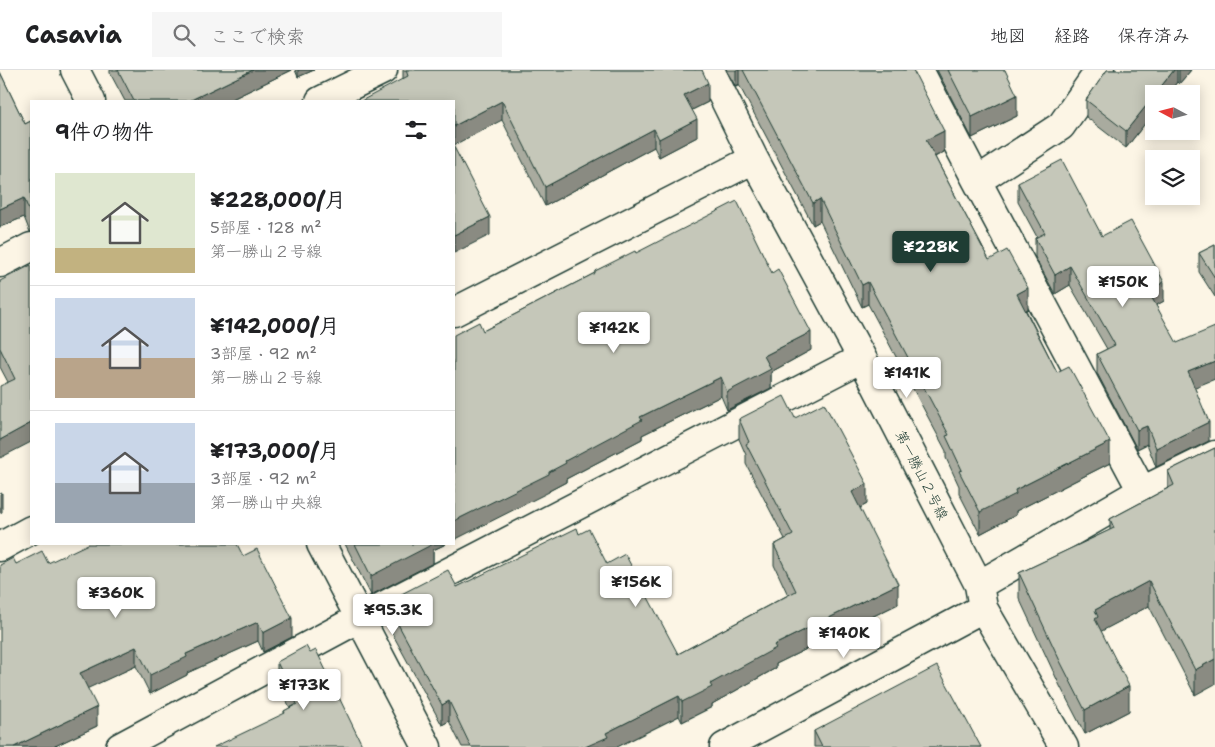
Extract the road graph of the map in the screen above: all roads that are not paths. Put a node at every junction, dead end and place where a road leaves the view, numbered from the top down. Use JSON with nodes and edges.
{"nodes":[{"id":1,"x":75,"y":70,"type":"edge"},
{"id":2,"x":383,"y":70,"type":"edge"},
{"id":3,"x":710,"y":70,"type":"edge"},
{"id":4,"x":919,"y":70,"type":"edge"},
{"id":5,"x":1100,"y":70,"type":"edge"},
{"id":6,"x":90,"y":100,"type":"edge"},
{"id":7,"x":322,"y":100,"type":"edge"},
{"id":8,"x":754,"y":159,"type":"junction"},
{"id":9,"x":977,"y":181,"type":"junction"},
{"id":10,"x":30,"y":248,"type":"edge"},
{"id":11,"x":0,"y":263,"type":"edge"},
{"id":12,"x":455,"y":311,"type":"edge"},
{"id":13,"x":862,"y":358,"type":"junction"},
{"id":14,"x":1215,"y":455,"type":"edge"},
{"id":15,"x":1142,"y":491,"type":"junction"},
{"id":16,"x":30,"y":531,"type":"edge"},
{"id":17,"x":322,"y":545,"type":"edge"},
{"id":18,"x":0,"y":547,"type":"edge"},
{"id":19,"x":981,"y":596,"type":"junction"},
{"id":20,"x":360,"y":618,"type":"junction"},
{"id":21,"x":120,"y":747,"type":"edge"},
{"id":22,"x":427,"y":747,"type":"edge"},
{"id":23,"x":724,"y":747,"type":"edge"},
{"id":24,"x":1064,"y":747,"type":"edge"}],
"edges":[{"from":1,"to":6,"type":"street"},
{"from":2,"to":7,"type":"street"},
{"from":3,"to":8,"type":"street","name":"第一勝山２号線"},
{"from":4,"to":9,"type":"street"},
{"from":5,"to":9,"type":"street"},
{"from":8,"to":12,"type":"street"},
{"from":8,"to":13,"type":"street","name":"第一勝山２号線"},
{"from":9,"to":15,"type":"street"},
{"from":10,"to":11,"type":"street"},
{"from":13,"to":19,"type":"street","name":"第一勝山２号線"},
{"from":13,"to":20,"type":"street"},
{"from":14,"to":15,"type":"street"},
{"from":15,"to":19,"type":"street"},
{"from":16,"to":18,"type":"street"},
{"from":17,"to":20,"type":"street"},
{"from":19,"to":23,"type":"street"},
{"from":19,"to":24,"type":"street","name":"第一勝山２号線"},
{"from":20,"to":21,"type":"street"},
{"from":20,"to":22,"type":"street"}]}
